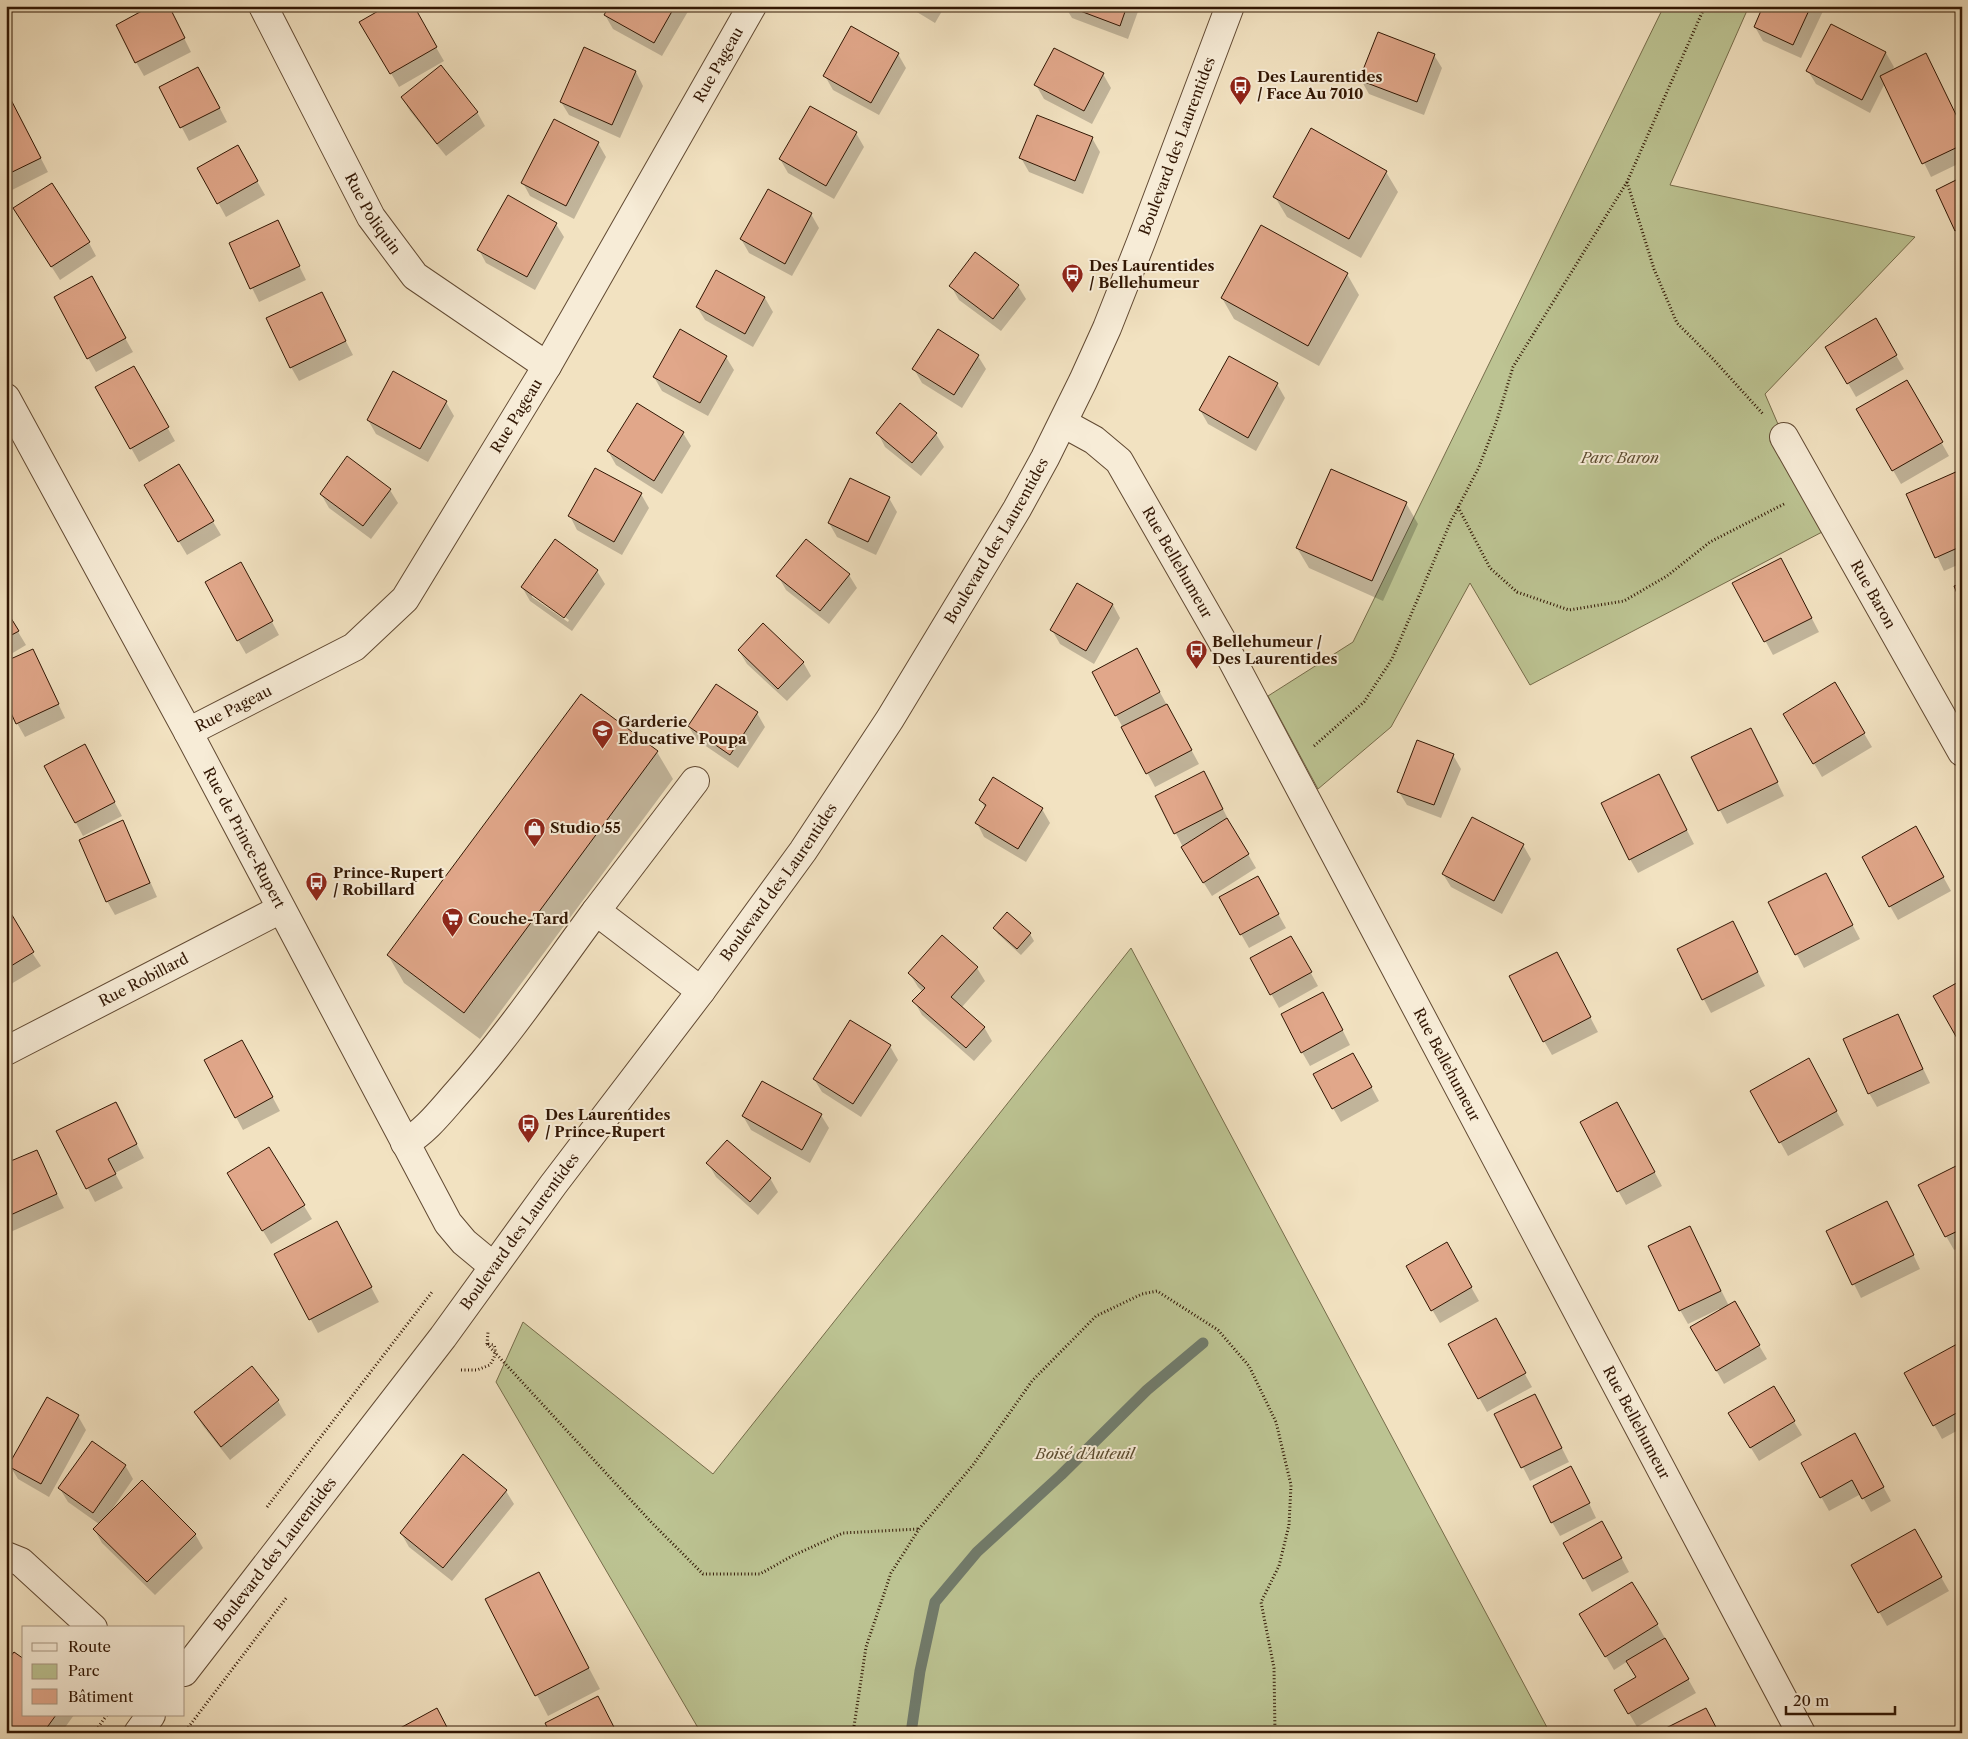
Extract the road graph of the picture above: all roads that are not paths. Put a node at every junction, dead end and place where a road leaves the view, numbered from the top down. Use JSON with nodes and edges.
{"nodes":[{"id":1,"x":263,"y":6,"type":"edge"},
{"id":2,"x":752,"y":6,"type":"edge"},
{"id":3,"x":1230,"y":6,"type":"edge"},
{"id":4,"x":547,"y":366,"type":"junction"},
{"id":5,"x":6,"y":398,"type":"edge"},
{"id":6,"x":1063,"y":423,"type":"junction"},
{"id":7,"x":1784,"y":437,"type":"road end"},
{"id":8,"x":188,"y":732,"type":"junction"},
{"id":9,"x":1962,"y":752,"type":"edge"},
{"id":10,"x":695,"y":781,"type":"dead end"},
{"id":11,"x":281,"y":909,"type":"junction"},
{"id":12,"x":596,"y":910,"type":"junction"},
{"id":13,"x":701,"y":991,"type":"junction"},
{"id":14,"x":6,"y":1051,"type":"edge"},
{"id":15,"x":405,"y":1143,"type":"junction"},
{"id":16,"x":493,"y":1266,"type":"junction"},
{"id":17,"x":6,"y":1556,"type":"edge"},
{"id":18,"x":91,"y":1626,"type":"edge"},
{"id":19,"x":185,"y":1671,"type":"edge"},
{"id":20,"x":150,"y":1716,"type":"edge"},
{"id":21,"x":138,"y":1733,"type":"edge"},
{"id":22,"x":1801,"y":1733,"type":"edge"}],
"edges":[{"from":1,"to":4,"type":"street","name":"Rue Poliquin"},
{"from":2,"to":4,"type":"street","name":"Rue Pageau"},
{"from":3,"to":6,"type":"street","name":"Boulevard des Laurentides"},
{"from":4,"to":8,"type":"street","name":"Rue Pageau"},
{"from":5,"to":8,"type":"street","name":"Rue de Prince-Rupert"},
{"from":6,"to":13,"type":"street","name":"Boulevard des Laurentides"},
{"from":6,"to":22,"type":"street","name":"Rue Bellehumeur"},
{"from":7,"to":9,"type":"street","name":"Rue Baron"},
{"from":8,"to":11,"type":"street","name":"Rue de Prince-Rupert"},
{"from":10,"to":12,"type":"street"},
{"from":11,"to":14,"type":"street","name":"Rue Robillard"},
{"from":11,"to":15,"type":"street","name":"Rue de Prince-Rupert"},
{"from":12,"to":13,"type":"street"},
{"from":12,"to":15,"type":"street"},
{"from":13,"to":16,"type":"street","name":"Boulevard des Laurentides"},
{"from":15,"to":16,"type":"street","name":"Rue de Prince-Rupert"},
{"from":16,"to":19,"type":"street","name":"Boulevard des Laurentides"},
{"from":17,"to":18,"type":"street"},
{"from":20,"to":21,"type":"street"}]}
